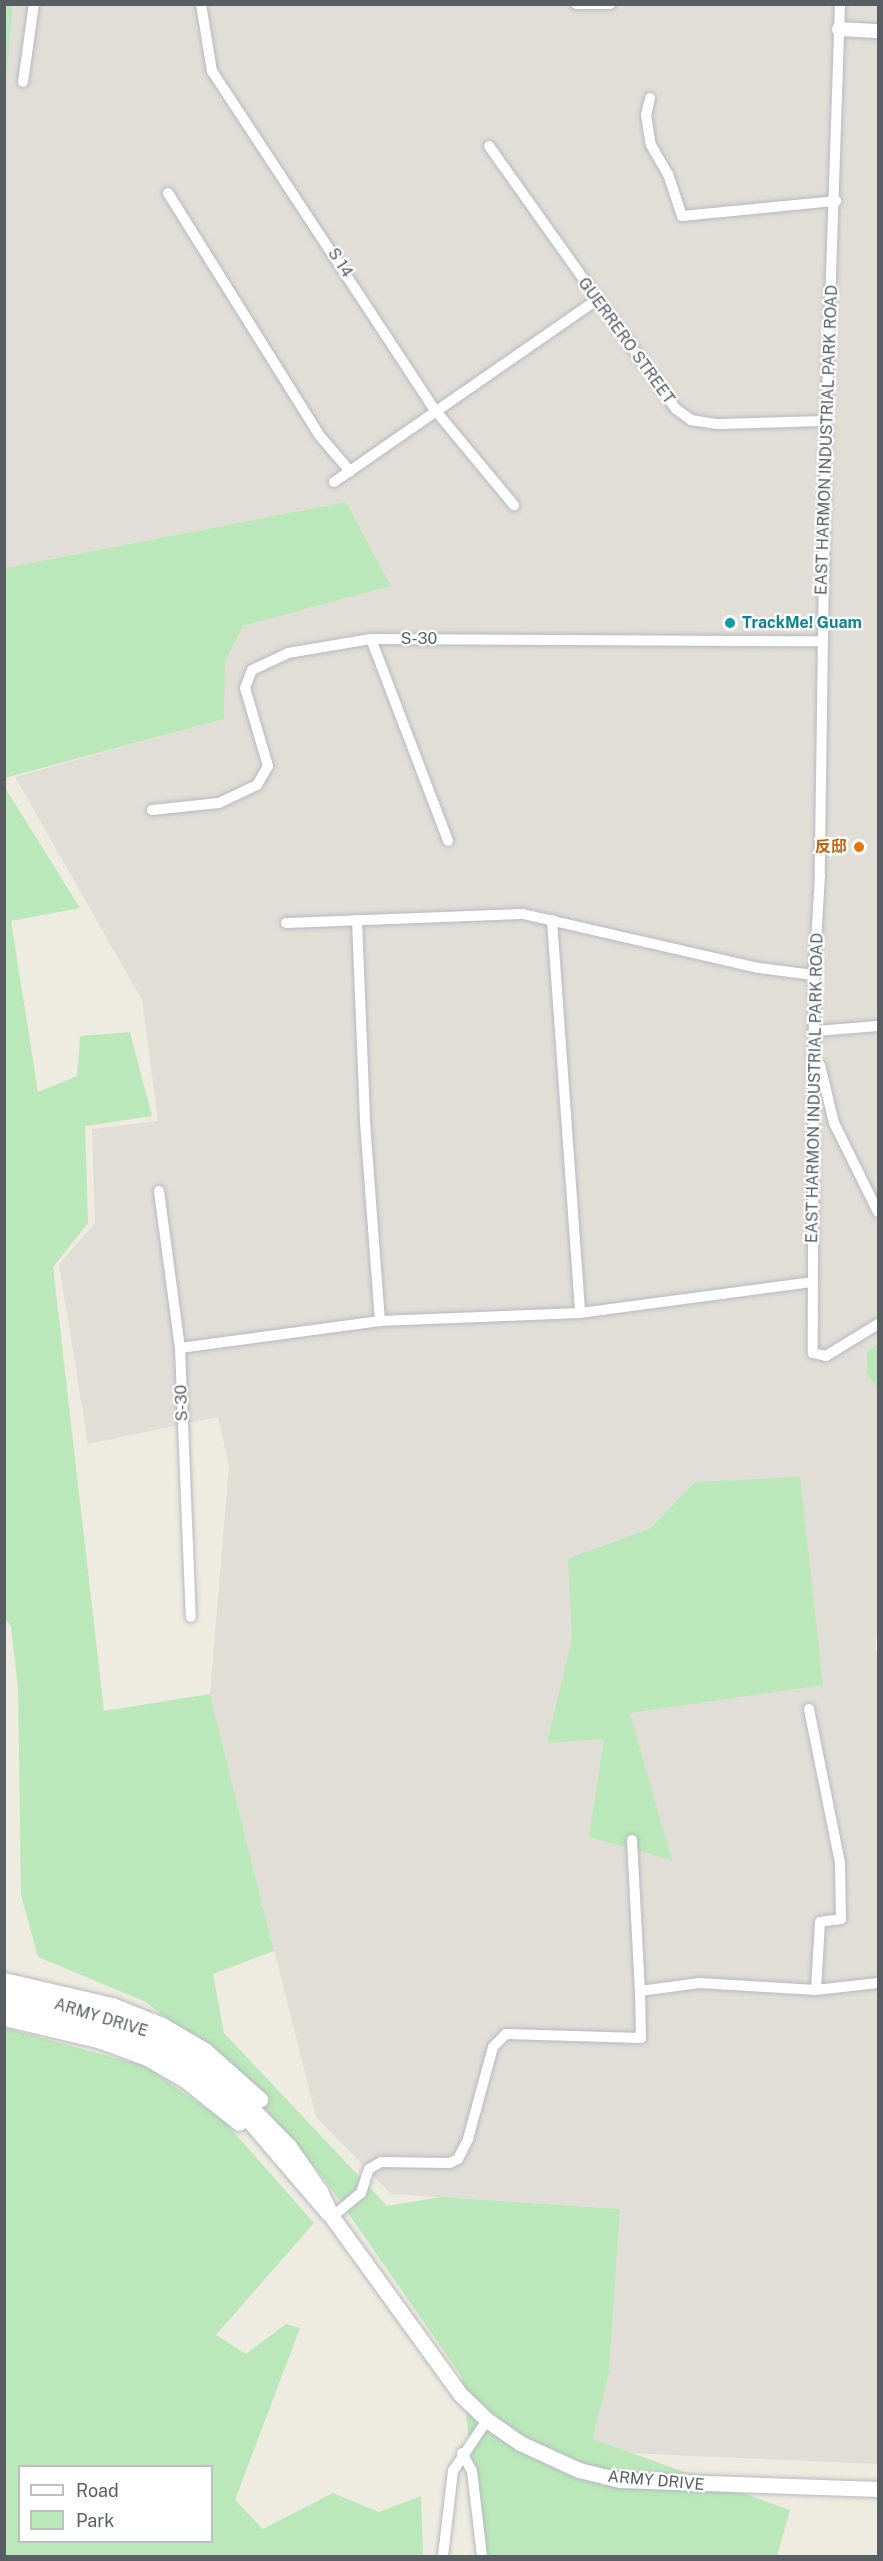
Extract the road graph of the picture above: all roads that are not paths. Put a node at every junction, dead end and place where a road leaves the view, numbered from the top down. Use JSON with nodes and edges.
{"nodes":[{"id":1,"x":34,"y":4,"type":"edge"},
{"id":2,"x":201,"y":4,"type":"edge"},
{"id":3,"x":576,"y":4,"type":"edge"},
{"id":4,"x":610,"y":4,"type":"edge"},
{"id":5,"x":840,"y":4,"type":"edge"},
{"id":6,"x":839,"y":29,"type":"junction"},
{"id":7,"x":879,"y":31,"type":"edge"},
{"id":8,"x":23,"y":82,"type":"dead end"},
{"id":9,"x":650,"y":98,"type":"dead end"},
{"id":10,"x":489,"y":146,"type":"dead end"},
{"id":11,"x":168,"y":193,"type":"dead end"},
{"id":12,"x":836,"y":201,"type":"junction"},
{"id":13,"x":597,"y":300,"type":"junction"},
{"id":14,"x":435,"y":410,"type":"junction"},
{"id":15,"x":826,"y":421,"type":"junction"},
{"id":16,"x":350,"y":471,"type":"junction"},
{"id":17,"x":334,"y":482,"type":"dead end"},
{"id":18,"x":514,"y":505,"type":"dead end"},
{"id":19,"x":371,"y":639,"type":"junction"},
{"id":20,"x":822,"y":641,"type":"junction"},
{"id":21,"x":152,"y":810,"type":"dead end"},
{"id":22,"x":448,"y":840,"type":"dead end"},
{"id":23,"x":357,"y":920,"type":"junction"},
{"id":24,"x":552,"y":920,"type":"junction"},
{"id":25,"x":286,"y":923,"type":"dead end"},
{"id":26,"x":814,"y":975,"type":"junction"},
{"id":27,"x":879,"y":1026,"type":"edge"},
{"id":28,"x":816,"y":1031,"type":"junction"},
{"id":29,"x":159,"y":1191,"type":"dead end"},
{"id":30,"x":879,"y":1212,"type":"edge"},
{"id":31,"x":812,"y":1282,"type":"junction"},
{"id":32,"x":580,"y":1313,"type":"junction"},
{"id":33,"x":380,"y":1321,"type":"junction"},
{"id":34,"x":879,"y":1324,"type":"edge"},
{"id":35,"x":180,"y":1348,"type":"junction"},
{"id":36,"x":191,"y":1617,"type":"dead end"},
{"id":37,"x":808,"y":1709,"type":"dead end"},
{"id":38,"x":632,"y":1840,"type":"dead end"},
{"id":39,"x":4,"y":1980,"type":"edge"},
{"id":40,"x":879,"y":1983,"type":"edge"},
{"id":41,"x":640,"y":1990,"type":"junction"},
{"id":42,"x":816,"y":1990,"type":"junction"},
{"id":43,"x":4,"y":1992,"type":"edge"},
{"id":44,"x":4,"y":2004,"type":"edge"},
{"id":45,"x":4,"y":2018,"type":"edge"},
{"id":46,"x":300,"y":2174,"type":"junction"},
{"id":47,"x":332,"y":2217,"type":"junction"},
{"id":48,"x":487,"y":2420,"type":"junction"},
{"id":49,"x":462,"y":2453,"type":"junction"},
{"id":50,"x":879,"y":2489,"type":"edge"},
{"id":51,"x":443,"y":2556,"type":"edge"},
{"id":52,"x":482,"y":2556,"type":"edge"}],
"edges":[{"from":1,"to":8,"type":"street"},
{"from":2,"to":14,"type":"street","name":"S 14"},
{"from":3,"to":4,"type":"street"},
{"from":5,"to":6,"type":"street","name":"EAST HARMON INDUSTRIAL PARK ROAD"},
{"from":6,"to":7,"type":"street"},
{"from":6,"to":12,"type":"street","name":"EAST HARMON INDUSTRIAL PARK ROAD"},
{"from":9,"to":12,"type":"street"},
{"from":10,"to":13,"type":"street","name":"GUERRERO STREET"},
{"from":11,"to":16,"type":"street"},
{"from":12,"to":15,"type":"street","name":"EAST HARMON INDUSTRIAL PARK ROAD"},
{"from":13,"to":14,"type":"street"},
{"from":13,"to":15,"type":"street","name":"GUERRERO STREET"},
{"from":14,"to":16,"type":"street"},
{"from":14,"to":18,"type":"street","name":"S 14"},
{"from":15,"to":20,"type":"street","name":"EAST HARMON INDUSTRIAL PARK ROAD"},
{"from":16,"to":17,"type":"street"},
{"from":19,"to":20,"type":"street","name":"S-30"},
{"from":19,"to":21,"type":"street","name":"S-30"},
{"from":19,"to":22,"type":"street"},
{"from":20,"to":26,"type":"street","name":"EAST HARMON INDUSTRIAL PARK ROAD"},
{"from":23,"to":24,"type":"street"},
{"from":23,"to":25,"type":"street"},
{"from":23,"to":33,"type":"street"},
{"from":24,"to":26,"type":"street"},
{"from":24,"to":32,"type":"street"},
{"from":26,"to":28,"type":"street","name":"EAST HARMON INDUSTRIAL PARK ROAD"},
{"from":27,"to":28,"type":"street"},
{"from":28,"to":30,"type":"street"},
{"from":28,"to":31,"type":"street","name":"EAST HARMON INDUSTRIAL PARK ROAD"},
{"from":29,"to":35,"type":"street","name":"S-30"},
{"from":31,"to":32,"type":"street"},
{"from":31,"to":34,"type":"street","name":"EAST HARMON INDUSTRIAL PARK ROAD"},
{"from":32,"to":33,"type":"street"},
{"from":33,"to":35,"type":"street"},
{"from":35,"to":36,"type":"street","name":"S-30"},
{"from":37,"to":42,"type":"street"},
{"from":38,"to":41,"type":"street"},
{"from":39,"to":46,"type":"main road"},
{"from":40,"to":42,"type":"street"},
{"from":41,"to":42,"type":"street"},
{"from":41,"to":47,"type":"street"},
{"from":43,"to":46,"type":"main road","name":"ARMY DRIVE"},
{"from":44,"to":46,"type":"main road","name":"ARMY DRIVE"},
{"from":45,"to":46,"type":"main road"},
{"from":46,"to":47,"type":"main road","name":"ARMY DRIVE"},
{"from":47,"to":48,"type":"main road","name":"ARMY DRIVE"},
{"from":48,"to":49,"type":"street"},
{"from":48,"to":50,"type":"main road","name":"ARMY DRIVE"},
{"from":49,"to":51,"type":"street"},
{"from":49,"to":52,"type":"street"}]}
